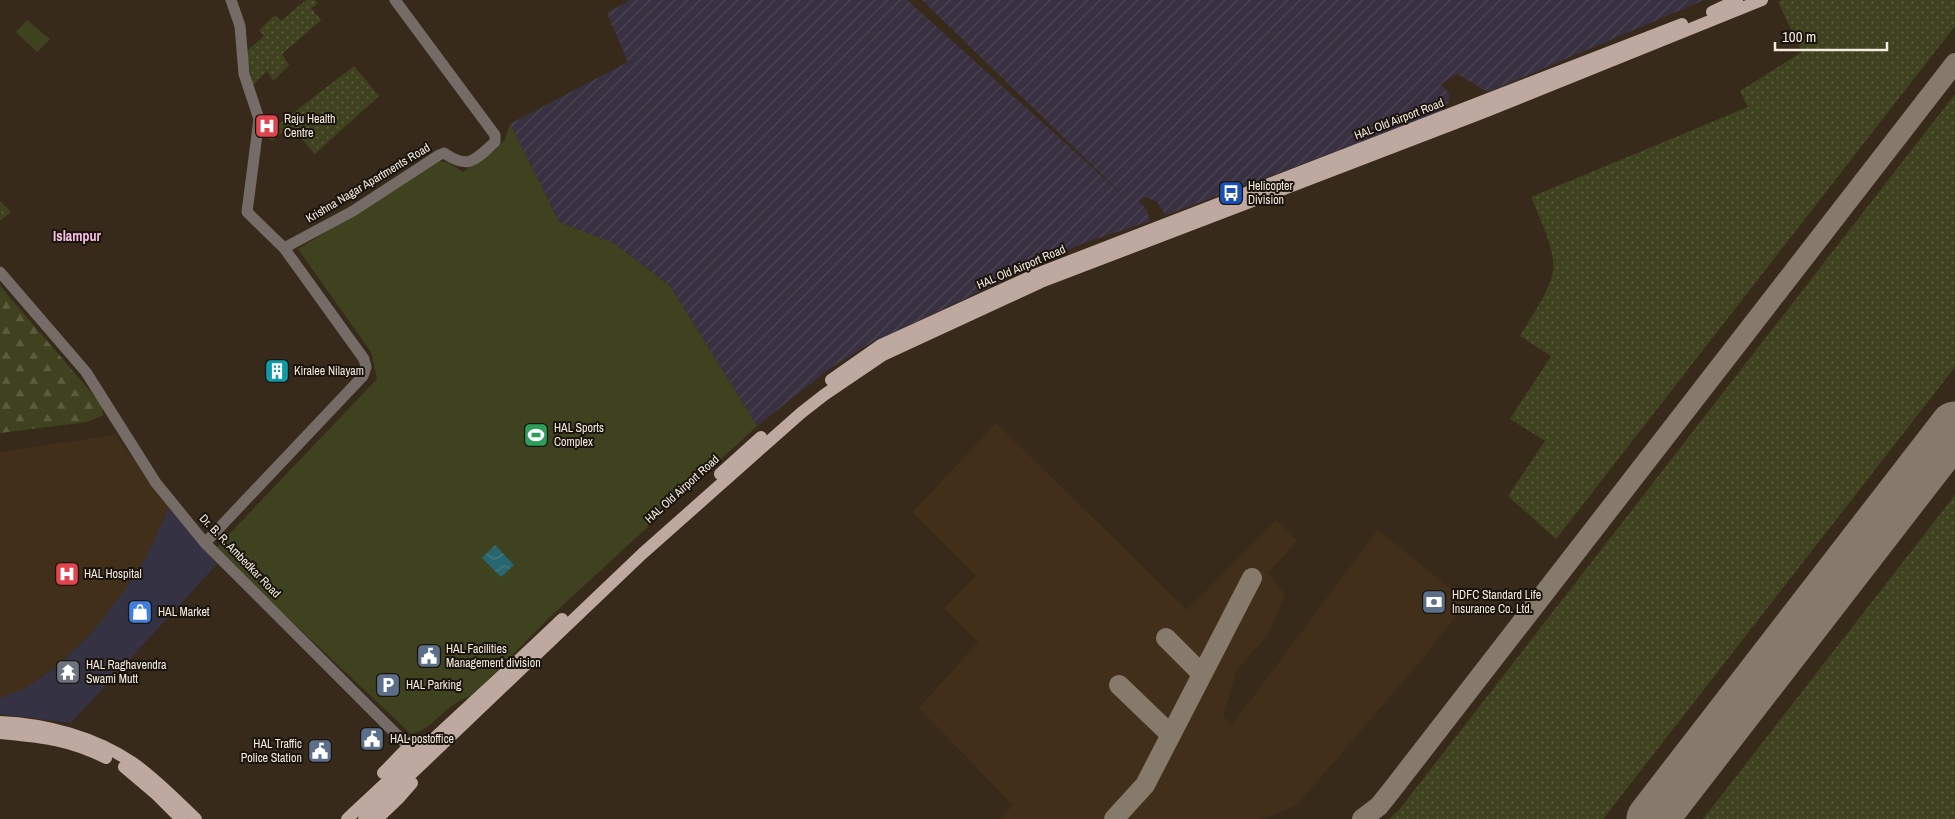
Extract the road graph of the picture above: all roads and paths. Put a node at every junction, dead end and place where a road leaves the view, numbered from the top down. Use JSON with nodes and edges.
{"nodes":[{"id":1,"x":231,"y":0,"type":"edge"},
{"id":2,"x":396,"y":0,"type":"edge"},
{"id":3,"x":1762,"y":0,"type":"edge"},
{"id":4,"x":1743,"y":2,"type":"edge"},
{"id":5,"x":284,"y":248,"type":"junction"},
{"id":6,"x":0,"y":272,"type":"edge"},
{"id":7,"x":1045,"y":275,"type":"junction"},
{"id":8,"x":204,"y":543,"type":"junction"},
{"id":9,"x":0,"y":722,"type":"edge"},
{"id":10,"x":0,"y":733,"type":"edge"},
{"id":11,"x":409,"y":747,"type":"junction"},
{"id":12,"x":430,"y":748,"type":"junction"},
{"id":13,"x":181,"y":819,"type":"edge"},
{"id":14,"x":196,"y":819,"type":"edge"},
{"id":15,"x":337,"y":819,"type":"edge"},
{"id":16,"x":347,"y":819,"type":"edge"},
{"id":17,"x":364,"y":819,"type":"edge"},
{"id":18,"x":377,"y":819,"type":"edge"}],
"edges":[{"from":1,"to":5,"type":"street"},
{"from":2,"to":5,"type":"street","name":"Krishna Nagar Apartments Road"},
{"from":3,"to":4,"type":"main road"},
{"from":4,"to":7,"type":"main road","name":"HAL Old Airport Road"},
{"from":4,"to":7,"type":"main road","name":"HAL Old Airport Road"},
{"from":5,"to":8,"type":"street"},
{"from":6,"to":8,"type":"street","name":"Dr. B. R. Ambedkar Road"},
{"from":7,"to":12,"type":"main road","name":"HAL Old Airport Road"},
{"from":8,"to":11,"type":"street","name":"Dr. B. R. Ambedkar Road"},
{"from":9,"to":14,"type":"main road"},
{"from":10,"to":13,"type":"main road"},
{"from":11,"to":12,"type":"main road"},
{"from":11,"to":15,"type":"main road"},
{"from":12,"to":16,"type":"main road"},
{"from":12,"to":17,"type":"main road"},
{"from":12,"to":18,"type":"main road"}]}
